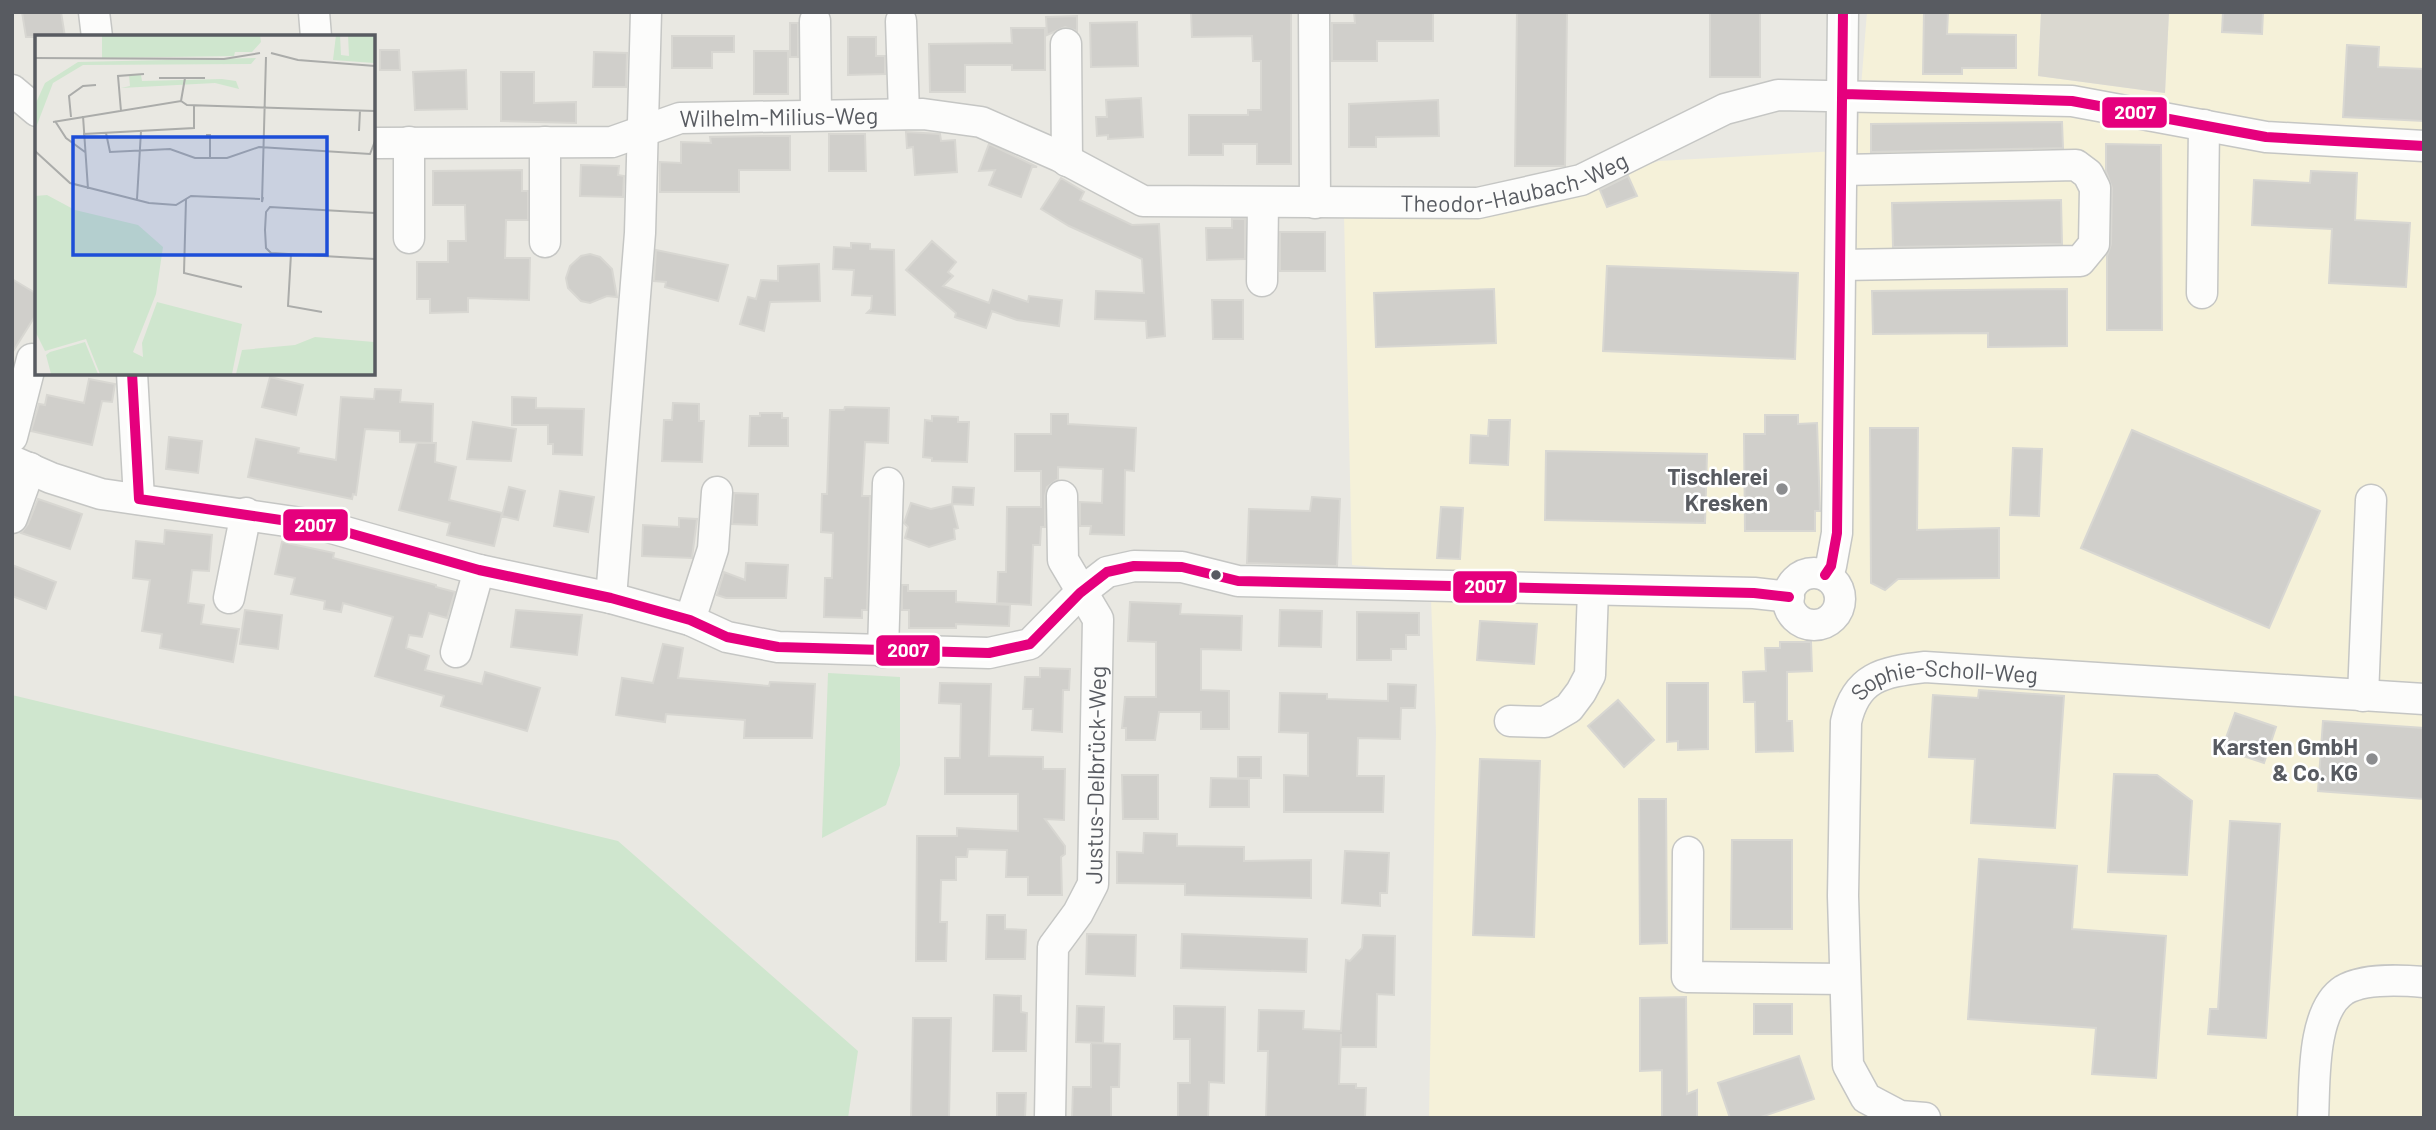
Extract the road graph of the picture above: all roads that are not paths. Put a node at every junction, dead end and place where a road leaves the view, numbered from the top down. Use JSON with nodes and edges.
{"nodes":[{"id":1,"x":94,"y":12,"type":"edge"},
{"id":2,"x":314,"y":12,"type":"edge"},
{"id":3,"x":646,"y":12,"type":"edge"},
{"id":4,"x":1314,"y":12,"type":"edge"},
{"id":5,"x":1843,"y":12,"type":"edge"},
{"id":6,"x":901,"y":20,"type":"dead end"},
{"id":7,"x":816,"y":21,"type":"dead end"},
{"id":8,"x":97,"y":35,"type":"edge"},
{"id":9,"x":316,"y":35,"type":"edge"},
{"id":10,"x":1066,"y":44,"type":"dead end"},
{"id":11,"x":12,"y":90,"type":"edge"},
{"id":12,"x":1844,"y":94,"type":"junction"},
{"id":13,"x":35,"y":109,"type":"edge"},
{"id":14,"x":904,"y":114,"type":"junction"},
{"id":15,"x":816,"y":115,"type":"junction"},
{"id":16,"x":2204,"y":125,"type":"junction"},
{"id":17,"x":645,"y":129,"type":"junction"},
{"id":18,"x":409,"y":142,"type":"junction"},
{"id":19,"x":545,"y":142,"type":"junction"},
{"id":20,"x":374,"y":143,"type":"edge"},
{"id":21,"x":2424,"y":146,"type":"edge"},
{"id":22,"x":1067,"y":161,"type":"junction"},
{"id":23,"x":1843,"y":170,"type":"junction"},
{"id":24,"x":1169,"y":202,"type":"joint"},
{"id":25,"x":1263,"y":203,"type":"junction"},
{"id":26,"x":1315,"y":203,"type":"junction"},
{"id":27,"x":409,"y":238,"type":"dead end"},
{"id":28,"x":545,"y":242,"type":"dead end"},
{"id":29,"x":1841,"y":265,"type":"junction"},
{"id":30,"x":1262,"y":281,"type":"dead end"},
{"id":31,"x":2202,"y":293,"type":"dead end"},
{"id":32,"x":32,"y":359,"type":"dead end"},
{"id":33,"x":132,"y":374,"type":"edge"},
{"id":34,"x":12,"y":437,"type":"edge"},
{"id":35,"x":21,"y":465,"type":"edge"},
{"id":36,"x":888,"y":483,"type":"dead end"},
{"id":37,"x":718,"y":492,"type":"dead end"},
{"id":38,"x":1062,"y":496,"type":"dead end"},
{"id":39,"x":139,"y":499,"type":"junction"},
{"id":40,"x":2371,"y":500,"type":"dead end"},
{"id":41,"x":246,"y":513,"type":"junction"},
{"id":42,"x":12,"y":517,"type":"edge"},
{"id":43,"x":479,"y":570,"type":"junction"},
{"id":44,"x":1825,"y":575,"type":"junction"},
{"id":45,"x":1593,"y":590,"type":"junction"},
{"id":46,"x":1080,"y":593,"type":"junction"},
{"id":47,"x":1788,"y":597,"type":"junction"},
{"id":48,"x":229,"y":598,"type":"dead end"},
{"id":49,"x":611,"y":598,"type":"junction"},
{"id":50,"x":690,"y":620,"type":"junction"},
{"id":51,"x":456,"y":652,"type":"dead end"},
{"id":52,"x":883,"y":652,"type":"junction"},
{"id":53,"x":2364,"y":696,"type":"junction"},
{"id":54,"x":2424,"y":699,"type":"edge"},
{"id":55,"x":1510,"y":721,"type":"dead end"},
{"id":56,"x":1688,"y":852,"type":"dead end"},
{"id":57,"x":1845,"y":979,"type":"junction"},
{"id":58,"x":2424,"y":982,"type":"edge"},
{"id":59,"x":1049,"y":1118,"type":"edge"},
{"id":60,"x":1925,"y":1118,"type":"edge"},
{"id":61,"x":2313,"y":1118,"type":"edge"}],
"edges":[{"from":1,"to":8,"type":"street"},
{"from":2,"to":9,"type":"street"},
{"from":3,"to":17,"type":"street"},
{"from":4,"to":26,"type":"street"},
{"from":5,"to":12,"type":"street"},
{"from":6,"to":14,"type":"street"},
{"from":7,"to":15,"type":"street"},
{"from":10,"to":22,"type":"street"},
{"from":11,"to":13,"type":"street"},
{"from":12,"to":16,"type":"street","name":"Theodor-Haubach-Weg"},
{"from":12,"to":23,"type":"street"},
{"from":12,"to":26,"type":"street","name":"Theodor-Haubach-Weg"},
{"from":14,"to":15,"type":"street","name":"Wilhelm-Milius-Weg"},
{"from":14,"to":22,"type":"street","name":"Wilhelm-Milius-Weg"},
{"from":15,"to":17,"type":"street","name":"Wilhelm-Milius-Weg"},
{"from":16,"to":21,"type":"street","name":"Theodor-Haubach-Weg"},
{"from":16,"to":31,"type":"street"},
{"from":17,"to":19,"type":"street","name":"Wilhelm-Milius-Weg"},
{"from":17,"to":49,"type":"street"},
{"from":18,"to":19,"type":"street","name":"Wilhelm-Milius-Weg"},
{"from":18,"to":20,"type":"street","name":"Wilhelm-Milius-Weg"},
{"from":18,"to":27,"type":"street"},
{"from":19,"to":28,"type":"street"},
{"from":22,"to":24,"type":"street","name":"Wilhelm-Milius-Weg"},
{"from":23,"to":29,"type":"street"},
{"from":23,"to":29,"type":"street"},
{"from":24,"to":25,"type":"street","name":"Theodor-Haubach-Weg"},
{"from":25,"to":26,"type":"street","name":"Theodor-Haubach-Weg"},
{"from":25,"to":30,"type":"street"},
{"from":29,"to":44,"type":"street"},
{"from":32,"to":34,"type":"street"},
{"from":33,"to":39,"type":"street"},
{"from":35,"to":39,"type":"street"},
{"from":35,"to":42,"type":"street"},
{"from":36,"to":52,"type":"street"},
{"from":37,"to":50,"type":"street"},
{"from":38,"to":46,"type":"street","name":"Justus-Delbrück-Weg"},
{"from":39,"to":41,"type":"street"},
{"from":40,"to":53,"type":"street"},
{"from":41,"to":43,"type":"street"},
{"from":41,"to":48,"type":"street"},
{"from":43,"to":49,"type":"street"},
{"from":43,"to":51,"type":"street"},
{"from":44,"to":47,"type":"street"},
{"from":44,"to":47,"type":"street"},
{"from":45,"to":46,"type":"street"},
{"from":45,"to":47,"type":"street"},
{"from":45,"to":55,"type":"street"},
{"from":46,"to":52,"type":"street"},
{"from":46,"to":59,"type":"street","name":"Justus-Delbrück-Weg"},
{"from":49,"to":50,"type":"street"},
{"from":50,"to":52,"type":"street"},
{"from":53,"to":54,"type":"street","name":"Sophie-Scholl-Weg"},
{"from":53,"to":57,"type":"street","name":"Sophie-Scholl-Weg"},
{"from":56,"to":57,"type":"street"},
{"from":57,"to":60,"type":"street","name":"Sophie-Scholl-Weg"},
{"from":58,"to":61,"type":"street"}]}
